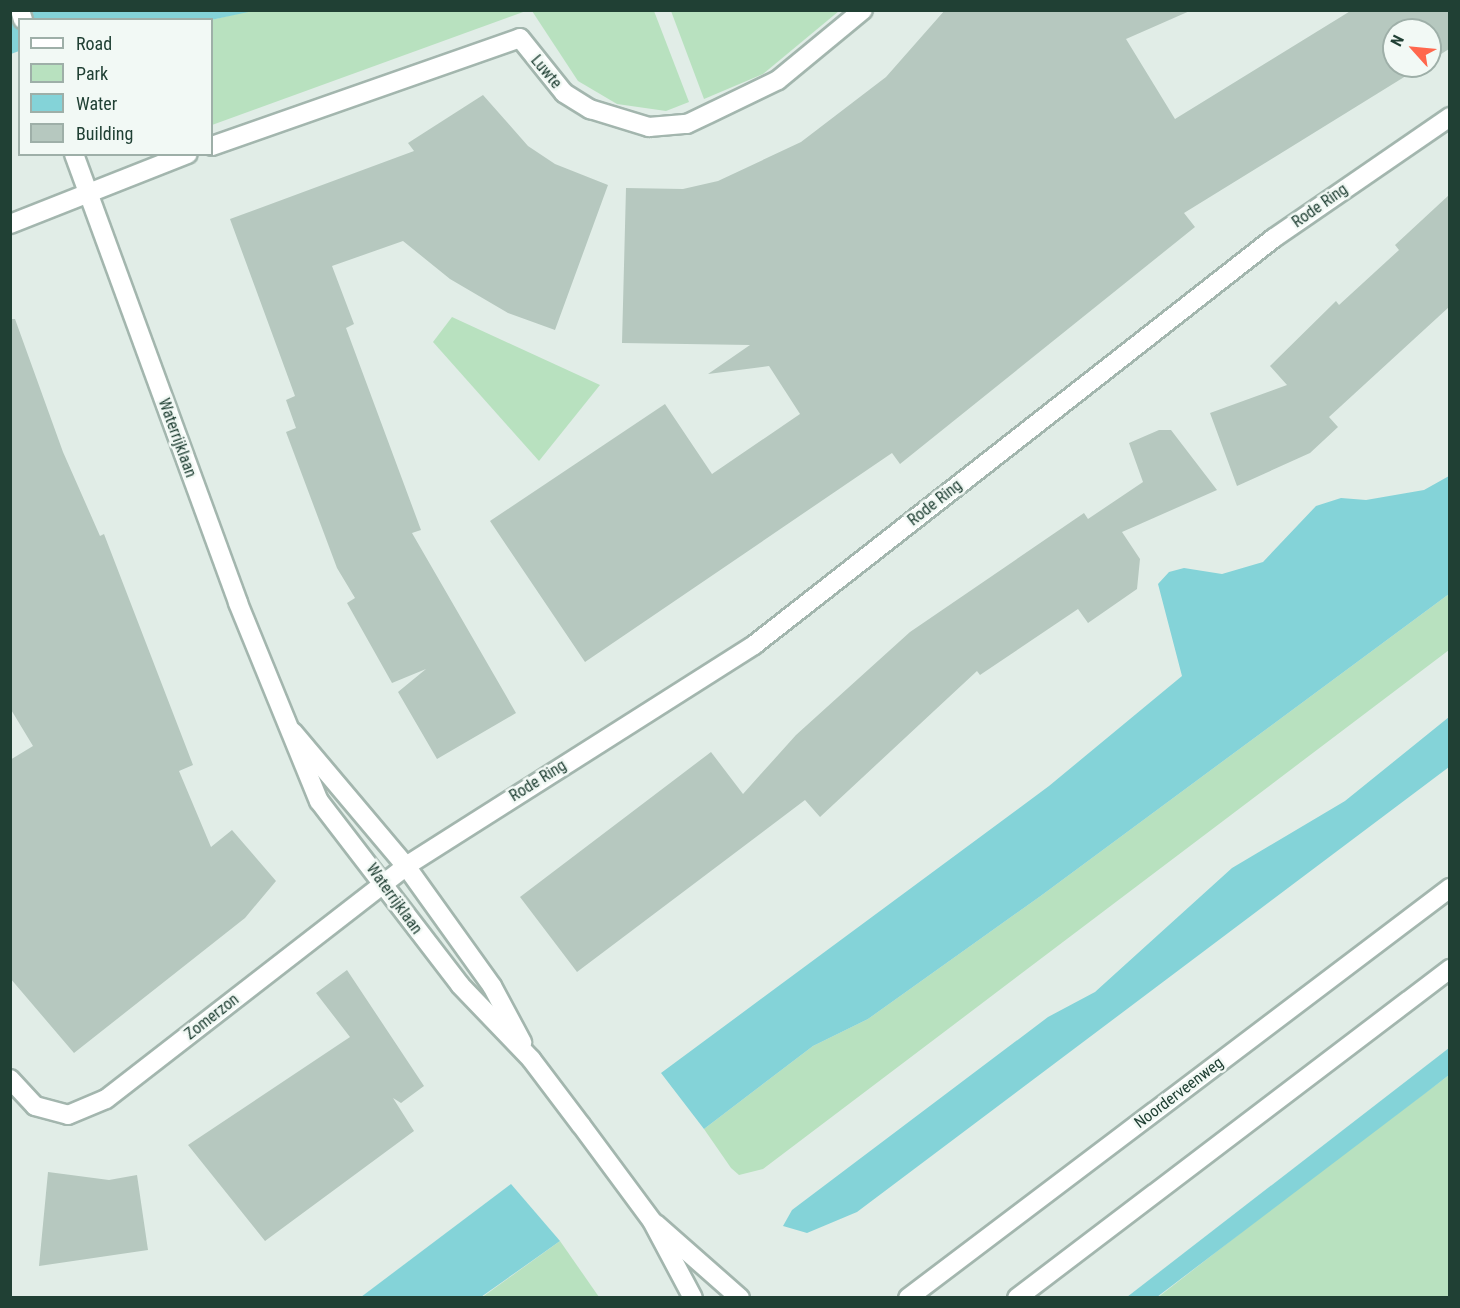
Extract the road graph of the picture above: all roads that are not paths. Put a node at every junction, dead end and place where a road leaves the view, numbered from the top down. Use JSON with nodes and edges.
{"nodes":[{"id":1,"x":863,"y":10,"type":"edge"},
{"id":2,"x":1449,"y":117,"type":"edge"},
{"id":3,"x":213,"y":146,"type":"edge"},
{"id":4,"x":75,"y":156,"type":"edge"},
{"id":5,"x":183,"y":156,"type":"edge"},
{"id":6,"x":88,"y":193,"type":"junction"},
{"id":7,"x":10,"y":224,"type":"edge"},
{"id":8,"x":284,"y":721,"type":"junction"},
{"id":9,"x":406,"y":866,"type":"junction"},
{"id":10,"x":382,"y":885,"type":"junction"},
{"id":11,"x":1449,"y":888,"type":"edge"},
{"id":12,"x":1449,"y":969,"type":"edge"},
{"id":13,"x":531,"y":1059,"type":"junction"},
{"id":14,"x":10,"y":1079,"type":"edge"},
{"id":15,"x":652,"y":1221,"type":"junction"},
{"id":16,"x":693,"y":1298,"type":"edge"},
{"id":17,"x":740,"y":1298,"type":"edge"},
{"id":18,"x":908,"y":1298,"type":"edge"},
{"id":19,"x":1017,"y":1298,"type":"edge"}],
"edges":[{"from":1,"to":3,"type":"street","name":"Luwte"},
{"from":2,"to":9,"type":"street","name":"Rode Ring"},
{"from":4,"to":6,"type":"street","name":"Waterrijklaan"},
{"from":5,"to":6,"type":"street"},
{"from":6,"to":7,"type":"street"},
{"from":6,"to":8,"type":"street","name":"Waterrijklaan"},
{"from":8,"to":9,"type":"street","name":"Waterrijklaan"},
{"from":8,"to":10,"type":"street","name":"Waterrijklaan"},
{"from":9,"to":10,"type":"street","name":"Zomerzon"},
{"from":9,"to":13,"type":"street","name":"Waterrijklaan"},
{"from":10,"to":13,"type":"street","name":"Waterrijklaan"},
{"from":10,"to":14,"type":"street","name":"Zomerzon"},
{"from":11,"to":18,"type":"street","name":"Noorderveenweg"},
{"from":12,"to":19,"type":"street"},
{"from":13,"to":15,"type":"street","name":"Waterrijklaan"},
{"from":15,"to":16,"type":"street","name":"Waterrijklaan"},
{"from":15,"to":17,"type":"street","name":"Waterrijklaan"}]}
